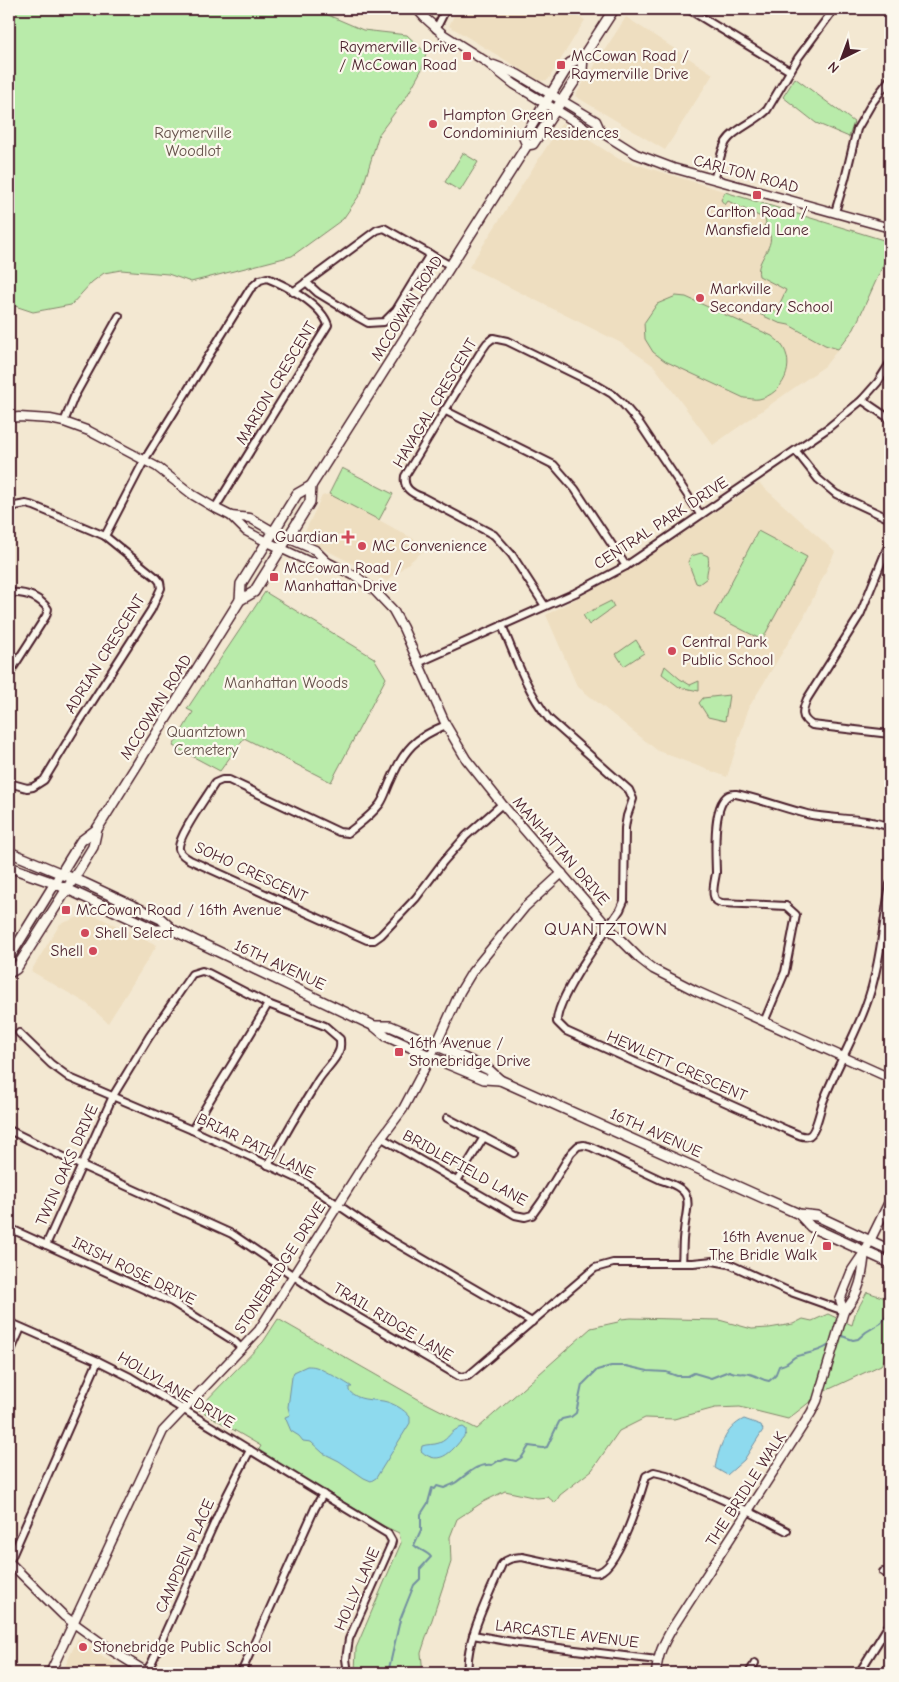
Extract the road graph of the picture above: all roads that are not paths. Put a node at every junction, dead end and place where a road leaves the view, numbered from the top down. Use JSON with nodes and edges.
{"nodes":[{"id":1,"x":417,"y":9,"type":"edge"},
{"id":2,"x":446,"y":9,"type":"edge"},
{"id":3,"x":614,"y":9,"type":"edge"},
{"id":4,"x":688,"y":9,"type":"edge"},
{"id":5,"x":834,"y":9,"type":"edge"},
{"id":6,"x":436,"y":29,"type":"junction"},
{"id":7,"x":583,"y":57,"type":"junction"},
{"id":8,"x":485,"y":61,"type":"junction"},
{"id":9,"x":790,"y":71,"type":"junction"},
{"id":10,"x":890,"y":79,"type":"edge"},
{"id":11,"x":550,"y":94,"type":"junction"},
{"id":12,"x":562,"y":102,"type":"junction"},
{"id":13,"x":544,"y":104,"type":"junction"},
{"id":14,"x":555,"y":111,"type":"junction"},
{"id":15,"x":601,"y":132,"type":"junction"},
{"id":16,"x":527,"y":144,"type":"junction"},
{"id":17,"x":714,"y":179,"type":"junction"},
{"id":18,"x":835,"y":212,"type":"junction"},
{"id":19,"x":890,"y":228,"type":"edge"},
{"id":20,"x":430,"y":254,"type":"junction"},
{"id":21,"x":451,"y":266,"type":"junction"},
{"id":22,"x":306,"y":282,"type":"junction"},
{"id":23,"x":293,"y":292,"type":"junction"},
{"id":24,"x":119,"y":316,"type":"dead end"},
{"id":25,"x":890,"y":363,"type":"edge"},
{"id":26,"x":862,"y":400,"type":"junction"},
{"id":27,"x":444,"y":410,"type":"junction"},
{"id":28,"x":9,"y":418,"type":"edge"},
{"id":29,"x":890,"y":419,"type":"edge"},
{"id":30,"x":64,"y":422,"type":"junction"},
{"id":31,"x":796,"y":451,"type":"junction"},
{"id":32,"x":144,"y":459,"type":"junction"},
{"id":33,"x":312,"y":486,"type":"junction"},
{"id":34,"x":9,"y":506,"type":"edge"},
{"id":35,"x":215,"y":508,"type":"junction"},
{"id":36,"x":700,"y":514,"type":"junction"},
{"id":37,"x":231,"y":516,"type":"junction"},
{"id":38,"x":890,"y":519,"type":"edge"},
{"id":39,"x":274,"y":532,"type":"junction"},
{"id":40,"x":105,"y":536,"type":"junction"},
{"id":41,"x":287,"y":538,"type":"junction"},
{"id":42,"x":890,"y":541,"type":"edge"},
{"id":43,"x":268,"y":542,"type":"junction"},
{"id":44,"x":281,"y":548,"type":"junction"},
{"id":45,"x":327,"y":562,"type":"junction"},
{"id":46,"x":626,"y":566,"type":"junction"},
{"id":47,"x":9,"y":593,"type":"edge"},
{"id":48,"x":240,"y":600,"type":"junction"},
{"id":49,"x":545,"y":606,"type":"junction"},
{"id":50,"x":502,"y":625,"type":"junction"},
{"id":51,"x":418,"y":663,"type":"junction"},
{"id":52,"x":9,"y":674,"type":"edge"},
{"id":53,"x":446,"y":725,"type":"junction"},
{"id":54,"x":890,"y":734,"type":"edge"},
{"id":55,"x":9,"y":783,"type":"edge"},
{"id":56,"x":502,"y":804,"type":"junction"},
{"id":57,"x":890,"y":826,"type":"edge"},
{"id":58,"x":97,"y":829,"type":"junction"},
{"id":59,"x":9,"y":852,"type":"edge"},
{"id":60,"x":9,"y":867,"type":"edge"},
{"id":61,"x":60,"y":873,"type":"junction"},
{"id":62,"x":562,"y":873,"type":"junction"},
{"id":63,"x":74,"y":879,"type":"junction"},
{"id":64,"x":54,"y":884,"type":"junction"},
{"id":65,"x":890,"y":884,"type":"edge"},
{"id":66,"x":67,"y":889,"type":"junction"},
{"id":67,"x":608,"y":927,"type":"junction"},
{"id":68,"x":173,"y":930,"type":"junction"},
{"id":69,"x":9,"y":958,"type":"edge"},
{"id":70,"x":9,"y":973,"type":"edge"},
{"id":71,"x":268,"y":1004,"type":"junction"},
{"id":72,"x":764,"y":1022,"type":"junction"},
{"id":73,"x":374,"y":1026,"type":"junction"},
{"id":74,"x":19,"y":1033,"type":"dead end"},
{"id":75,"x":436,"y":1045,"type":"junction"},
{"id":76,"x":431,"y":1056,"type":"junction"},
{"id":77,"x":843,"y":1056,"type":"junction"},
{"id":78,"x":890,"y":1078,"type":"edge"},
{"id":79,"x":500,"y":1080,"type":"junction"},
{"id":80,"x":113,"y":1096,"type":"junction"},
{"id":81,"x":447,"y":1118,"type":"dead end"},
{"id":82,"x":9,"y":1130,"type":"edge"},
{"id":83,"x":192,"y":1130,"type":"junction"},
{"id":84,"x":484,"y":1137,"type":"junction"},
{"id":85,"x":382,"y":1138,"type":"junction"},
{"id":86,"x":514,"y":1153,"type":"dead end"},
{"id":87,"x":268,"y":1165,"type":"junction"},
{"id":88,"x":82,"y":1166,"type":"junction"},
{"id":89,"x":457,"y":1181,"type":"junction"},
{"id":90,"x":890,"y":1200,"type":"edge"},
{"id":91,"x":338,"y":1205,"type":"junction"},
{"id":92,"x":799,"y":1214,"type":"junction"},
{"id":93,"x":9,"y":1228,"type":"edge"},
{"id":94,"x":870,"y":1240,"type":"junction"},
{"id":95,"x":46,"y":1245,"type":"junction"},
{"id":96,"x":890,"y":1250,"type":"edge"},
{"id":97,"x":865,"y":1251,"type":"junction"},
{"id":98,"x":682,"y":1263,"type":"junction"},
{"id":99,"x":890,"y":1263,"type":"edge"},
{"id":100,"x":294,"y":1276,"type":"junction"},
{"id":101,"x":844,"y":1311,"type":"junction"},
{"id":102,"x":9,"y":1322,"type":"edge"},
{"id":103,"x":532,"y":1322,"type":"junction"},
{"id":104,"x":21,"y":1328,"type":"junction"},
{"id":105,"x":242,"y":1349,"type":"junction"},
{"id":106,"x":9,"y":1355,"type":"edge"},
{"id":107,"x":98,"y":1361,"type":"junction"},
{"id":108,"x":182,"y":1410,"type":"junction"},
{"id":109,"x":250,"y":1450,"type":"junction"},
{"id":110,"x":323,"y":1494,"type":"junction"},
{"id":111,"x":748,"y":1511,"type":"junction"},
{"id":112,"x":787,"y":1531,"type":"dead end"},
{"id":113,"x":9,"y":1562,"type":"edge"},
{"id":114,"x":884,"y":1572,"type":"dead end"},
{"id":115,"x":890,"y":1576,"type":"edge"},
{"id":116,"x":74,"y":1623,"type":"junction"},
{"id":117,"x":890,"y":1623,"type":"edge"},
{"id":118,"x":473,"y":1635,"type":"junction"},
{"id":119,"x":657,"y":1660,"type":"junction"},
{"id":120,"x":755,"y":1662,"type":"dead end"},
{"id":121,"x":50,"y":1673,"type":"edge"},
{"id":122,"x":147,"y":1673,"type":"edge"},
{"id":123,"x":241,"y":1673,"type":"edge"},
{"id":124,"x":348,"y":1673,"type":"edge"},
{"id":125,"x":468,"y":1673,"type":"edge"},
{"id":126,"x":656,"y":1673,"type":"edge"},
{"id":127,"x":749,"y":1673,"type":"edge"},
{"id":128,"x":859,"y":1673,"type":"edge"}],
"edges":[{"from":1,"to":6,"type":"street"},
{"from":2,"to":6,"type":"street"},
{"from":3,"to":7,"type":"main road","name":"MCCOWAN ROAD"},
{"from":4,"to":9,"type":"street"},
{"from":5,"to":9,"type":"street"},
{"from":6,"to":8,"type":"street"},
{"from":7,"to":11,"type":"main road","name":"MCCOWAN ROAD"},
{"from":7,"to":12,"type":"main road","name":"MCCOWAN ROAD"},
{"from":8,"to":11,"type":"street","name":"CARLTON ROAD"},
{"from":8,"to":13,"type":"street","name":"CARLTON ROAD"},
{"from":9,"to":17,"type":"street"},
{"from":10,"to":18,"type":"street"},
{"from":11,"to":12,"type":"street","name":"CARLTON ROAD"},
{"from":11,"to":13,"type":"main road","name":"MCCOWAN ROAD"},
{"from":12,"to":14,"type":"main road","name":"MCCOWAN ROAD"},
{"from":12,"to":15,"type":"street","name":"CARLTON ROAD"},
{"from":13,"to":14,"type":"street","name":"CARLTON ROAD"},
{"from":13,"to":16,"type":"main road","name":"MCCOWAN ROAD"},
{"from":14,"to":15,"type":"street","name":"CARLTON ROAD"},
{"from":14,"to":16,"type":"main road","name":"MCCOWAN ROAD"},
{"from":15,"to":17,"type":"street","name":"CARLTON ROAD"},
{"from":16,"to":21,"type":"main road","name":"MCCOWAN ROAD"},
{"from":17,"to":18,"type":"street","name":"CARLTON ROAD"},
{"from":18,"to":19,"type":"street","name":"CARLTON ROAD"},
{"from":20,"to":21,"type":"street"},
{"from":20,"to":22,"type":"street"},
{"from":20,"to":22,"type":"street"},
{"from":21,"to":33,"type":"main road","name":"MCCOWAN ROAD"},
{"from":22,"to":23,"type":"street"},
{"from":23,"to":32,"type":"street","name":"MARION CRESCENT"},
{"from":23,"to":35,"type":"street","name":"MARION CRESCENT"},
{"from":24,"to":30,"type":"street"},
{"from":25,"to":26,"type":"street","name":"CENTRAL PARK DRIVE"},
{"from":26,"to":29,"type":"street"},
{"from":26,"to":31,"type":"street","name":"CENTRAL PARK DRIVE"},
{"from":27,"to":36,"type":"street","name":"HAVAGAL CRESCENT"},
{"from":27,"to":46,"type":"street"},
{"from":27,"to":49,"type":"street","name":"HAVAGAL CRESCENT"},
{"from":28,"to":30,"type":"street"},
{"from":30,"to":32,"type":"street"},
{"from":31,"to":36,"type":"street","name":"CENTRAL PARK DRIVE"},
{"from":31,"to":38,"type":"street"},
{"from":32,"to":35,"type":"street"},
{"from":32,"to":40,"type":"street"},
{"from":33,"to":39,"type":"main road","name":"MCCOWAN ROAD"},
{"from":33,"to":41,"type":"main road","name":"MCCOWAN ROAD"},
{"from":34,"to":40,"type":"street","name":"ADRIAN CRESCENT"},
{"from":35,"to":37,"type":"street"},
{"from":36,"to":46,"type":"street","name":"CENTRAL PARK DRIVE"},
{"from":37,"to":39,"type":"street","name":"MANHATTAN DRIVE"},
{"from":37,"to":43,"type":"street","name":"MANHATTAN DRIVE"},
{"from":39,"to":41,"type":"street","name":"MANHATTAN DRIVE"},
{"from":39,"to":43,"type":"main road","name":"MCCOWAN ROAD"},
{"from":40,"to":55,"type":"street","name":"ADRIAN CRESCENT"},
{"from":41,"to":44,"type":"main road","name":"MCCOWAN ROAD"},
{"from":41,"to":45,"type":"street","name":"MANHATTAN DRIVE"},
{"from":42,"to":54,"type":"street"},
{"from":43,"to":44,"type":"street","name":"MANHATTAN DRIVE"},
{"from":43,"to":48,"type":"main road","name":"MCCOWAN ROAD"},
{"from":44,"to":45,"type":"street","name":"MANHATTAN DRIVE"},
{"from":44,"to":48,"type":"main road","name":"MCCOWAN ROAD"},
{"from":45,"to":51,"type":"street","name":"MANHATTAN DRIVE"},
{"from":46,"to":49,"type":"street","name":"CENTRAL PARK DRIVE"},
{"from":47,"to":52,"type":"street"},
{"from":48,"to":58,"type":"main road","name":"MCCOWAN ROAD"},
{"from":49,"to":50,"type":"street","name":"CENTRAL PARK DRIVE"},
{"from":50,"to":51,"type":"street","name":"CENTRAL PARK DRIVE"},
{"from":50,"to":67,"type":"street"},
{"from":51,"to":53,"type":"street","name":"MANHATTAN DRIVE"},
{"from":53,"to":56,"type":"street","name":"MANHATTAN DRIVE"},
{"from":53,"to":56,"type":"street","name":"SOHO CRESCENT"},
{"from":56,"to":62,"type":"street","name":"MANHATTAN DRIVE"},
{"from":57,"to":72,"type":"street"},
{"from":58,"to":61,"type":"main road","name":"MCCOWAN ROAD"},
{"from":58,"to":63,"type":"main road","name":"MCCOWAN ROAD"},
{"from":59,"to":61,"type":"main road","name":"16TH AVENUE"},
{"from":60,"to":64,"type":"main road","name":"16TH AVENUE"},
{"from":61,"to":63,"type":"main road","name":"16TH AVENUE"},
{"from":61,"to":64,"type":"main road","name":"MCCOWAN ROAD"},
{"from":62,"to":67,"type":"street","name":"MANHATTAN DRIVE"},
{"from":62,"to":75,"type":"street","name":"STONEBRIDGE DRIVE"},
{"from":63,"to":66,"type":"main road","name":"MCCOWAN ROAD"},
{"from":63,"to":68,"type":"main road","name":"16TH AVENUE"},
{"from":64,"to":66,"type":"main road","name":"16TH AVENUE"},
{"from":64,"to":69,"type":"main road","name":"MCCOWAN ROAD"},
{"from":65,"to":77,"type":"street"},
{"from":66,"to":68,"type":"main road","name":"16TH AVENUE"},
{"from":66,"to":70,"type":"main road","name":"MCCOWAN ROAD"},
{"from":67,"to":72,"type":"street","name":"MANHATTAN DRIVE"},
{"from":67,"to":77,"type":"street","name":"HEWLETT CRESCENT"},
{"from":68,"to":73,"type":"main road","name":"16TH AVENUE"},
{"from":71,"to":80,"type":"street","name":"TWIN OAKS DRIVE"},
{"from":71,"to":83,"type":"street"},
{"from":71,"to":87,"type":"street"},
{"from":72,"to":77,"type":"street","name":"MANHATTAN DRIVE"},
{"from":73,"to":75,"type":"main road","name":"16TH AVENUE"},
{"from":73,"to":76,"type":"main road","name":"16TH AVENUE"},
{"from":74,"to":80,"type":"street","name":"BRIAR PATH LANE"},
{"from":75,"to":76,"type":"street","name":"STONEBRIDGE DRIVE"},
{"from":75,"to":79,"type":"main road","name":"16TH AVENUE"},
{"from":76,"to":79,"type":"main road","name":"16TH AVENUE"},
{"from":76,"to":85,"type":"street","name":"STONEBRIDGE DRIVE"},
{"from":77,"to":78,"type":"street","name":"MANHATTAN DRIVE"},
{"from":79,"to":92,"type":"main road","name":"16TH AVENUE"},
{"from":80,"to":83,"type":"street","name":"BRIAR PATH LANE"},
{"from":80,"to":88,"type":"street","name":"TWIN OAKS DRIVE"},
{"from":81,"to":84,"type":"street"},
{"from":82,"to":88,"type":"street","name":"TRAIL RIDGE LANE"},
{"from":83,"to":87,"type":"street","name":"BRIAR PATH LANE"},
{"from":84,"to":86,"type":"street"},
{"from":84,"to":89,"type":"street"},
{"from":85,"to":89,"type":"street","name":"BRIDLEFIELD LANE"},
{"from":85,"to":91,"type":"street","name":"STONEBRIDGE DRIVE"},
{"from":87,"to":91,"type":"street","name":"BRIAR PATH LANE"},
{"from":88,"to":95,"type":"street","name":"TWIN OAKS DRIVE"},
{"from":88,"to":100,"type":"street","name":"TRAIL RIDGE LANE"},
{"from":89,"to":98,"type":"street","name":"BRIDLEFIELD LANE"},
{"from":90,"to":94,"type":"street"},
{"from":91,"to":100,"type":"street","name":"STONEBRIDGE DRIVE"},
{"from":91,"to":103,"type":"street","name":"BRIAR PATH LANE"},
{"from":92,"to":94,"type":"main road","name":"16TH AVENUE"},
{"from":92,"to":97,"type":"main road","name":"16TH AVENUE"},
{"from":93,"to":95,"type":"street","name":"IRISH ROSE DRIVE"},
{"from":94,"to":96,"type":"main road","name":"16TH AVENUE"},
{"from":94,"to":97,"type":"street"},
{"from":95,"to":105,"type":"street","name":"IRISH ROSE DRIVE"},
{"from":97,"to":99,"type":"main road","name":"16TH AVENUE"},
{"from":97,"to":101,"type":"street","name":"THE BRIDLE WALK"},
{"from":97,"to":101,"type":"street","name":"THE BRIDLE WALK"},
{"from":98,"to":101,"type":"street","name":"TRAIL RIDGE LANE"},
{"from":98,"to":103,"type":"street","name":"TRAIL RIDGE LANE"},
{"from":100,"to":103,"type":"street","name":"TRAIL RIDGE LANE"},
{"from":100,"to":105,"type":"street","name":"STONEBRIDGE DRIVE"},
{"from":101,"to":111,"type":"street","name":"THE BRIDLE WALK"},
{"from":102,"to":104,"type":"street","name":"HOLLYLANE DRIVE"},
{"from":104,"to":106,"type":"street"},
{"from":104,"to":107,"type":"street","name":"HOLLYLANE DRIVE"},
{"from":105,"to":108,"type":"street","name":"STONEBRIDGE DRIVE"},
{"from":107,"to":108,"type":"street","name":"HOLLYLANE DRIVE"},
{"from":107,"to":113,"type":"street"},
{"from":108,"to":109,"type":"street","name":"HOLLYLANE DRIVE"},
{"from":108,"to":116,"type":"street","name":"STONEBRIDGE DRIVE"},
{"from":109,"to":110,"type":"street","name":"HOLLYLANE DRIVE"},
{"from":109,"to":122,"type":"street","name":"CAMPDEN PLACE"},
{"from":110,"to":123,"type":"street"},
{"from":110,"to":124,"type":"street","name":"HOLLY LANE"},
{"from":111,"to":112,"type":"street"},
{"from":111,"to":118,"type":"street"},
{"from":111,"to":119,"type":"street","name":"THE BRIDLE WALK"},
{"from":113,"to":116,"type":"street"},
{"from":114,"to":115,"type":"street"},
{"from":116,"to":121,"type":"street","name":"STONEBRIDGE DRIVE"},
{"from":116,"to":122,"type":"street"},
{"from":117,"to":128,"type":"street"},
{"from":118,"to":119,"type":"street","name":"LARCASTLE AVENUE"},
{"from":118,"to":125,"type":"street"},
{"from":119,"to":126,"type":"street","name":"THE BRIDLE WALK"},
{"from":120,"to":127,"type":"street"}]}
